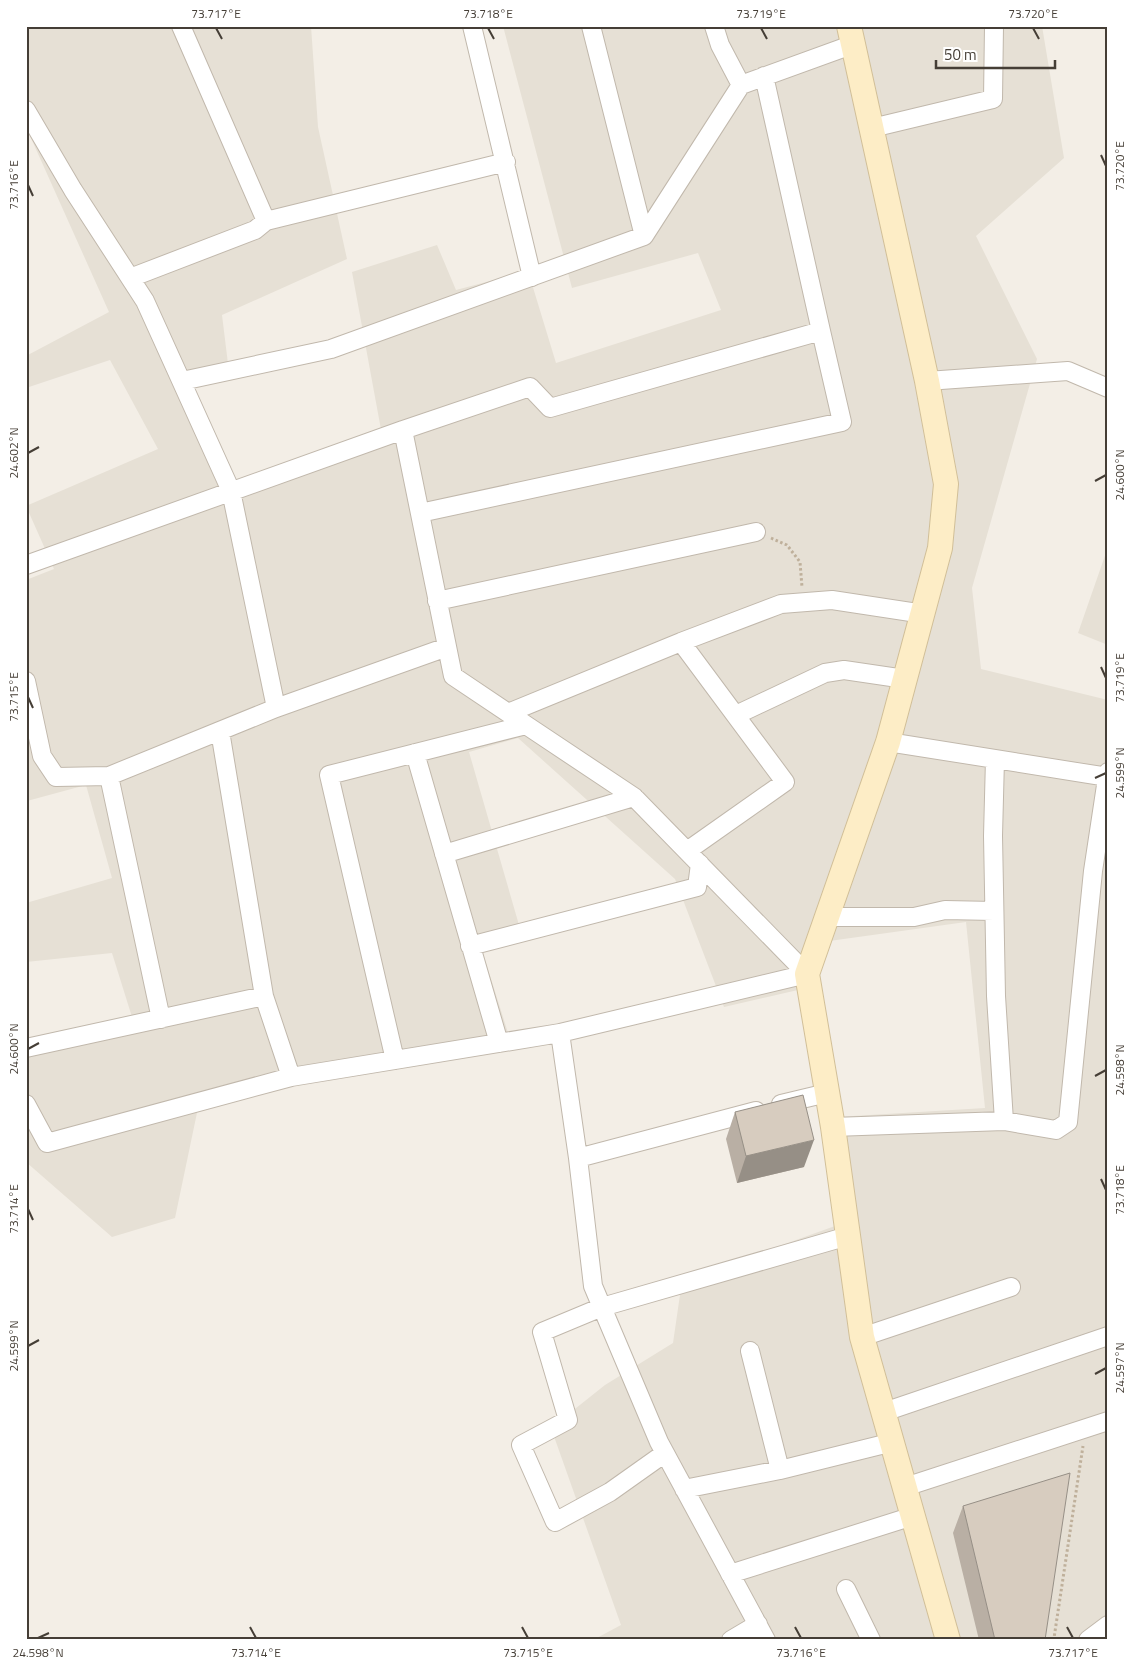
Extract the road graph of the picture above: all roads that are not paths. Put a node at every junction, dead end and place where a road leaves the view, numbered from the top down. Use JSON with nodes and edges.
{"nodes":[{"id":1,"x":181,"y":26,"type":"edge"},
{"id":2,"x":472,"y":26,"type":"edge"},
{"id":3,"x":592,"y":26,"type":"edge"},
{"id":4,"x":714,"y":26,"type":"edge"},
{"id":5,"x":994,"y":26,"type":"edge"},
{"id":6,"x":852,"y":35,"type":"edge"},
{"id":7,"x":764,"y":76,"type":"junction"},
{"id":8,"x":741,"y":85,"type":"junction"},
{"id":9,"x":26,"y":110,"type":"edge"},
{"id":10,"x":872,"y":128,"type":"junction"},
{"id":11,"x":506,"y":162,"type":"junction"},
{"id":12,"x":266,"y":222,"type":"junction"},
{"id":13,"x":644,"y":236,"type":"junction"},
{"id":14,"x":532,"y":277,"type":"junction"},
{"id":15,"x":130,"y":278,"type":"junction"},
{"id":16,"x":820,"y":332,"type":"junction"},
{"id":17,"x":182,"y":381,"type":"junction"},
{"id":18,"x":927,"y":381,"type":"junction"},
{"id":19,"x":1108,"y":388,"type":"edge"},
{"id":20,"x":403,"y":430,"type":"junction"},
{"id":21,"x":230,"y":491,"type":"junction"},
{"id":22,"x":420,"y":513,"type":"junction"},
{"id":23,"x":756,"y":532,"type":"road end"},
{"id":24,"x":26,"y":565,"type":"edge"},
{"id":25,"x":437,"y":601,"type":"junction"},
{"id":26,"x":924,"y":614,"type":"junction"},
{"id":27,"x":681,"y":642,"type":"junction"},
{"id":28,"x":447,"y":647,"type":"junction"},
{"id":29,"x":905,"y":679,"type":"junction"},
{"id":30,"x":26,"y":681,"type":"edge"},
{"id":31,"x":276,"y":708,"type":"junction"},
{"id":32,"x":508,"y":713,"type":"junction"},
{"id":33,"x":736,"y":715,"type":"junction"},
{"id":34,"x":526,"y":725,"type":"junction"},
{"id":35,"x":220,"y":731,"type":"junction"},
{"id":36,"x":888,"y":742,"type":"junction"},
{"id":37,"x":415,"y":753,"type":"junction"},
{"id":38,"x":995,"y":759,"type":"junction"},
{"id":39,"x":1107,"y":775,"type":"edge"},
{"id":40,"x":109,"y":776,"type":"junction"},
{"id":41,"x":634,"y":797,"type":"junction"},
{"id":42,"x":687,"y":851,"type":"junction"},
{"id":43,"x":444,"y":854,"type":"junction"},
{"id":44,"x":700,"y":864,"type":"junction"},
{"id":45,"x":1101,"y":873,"type":"edge"},
{"id":46,"x":994,"y":911,"type":"junction"},
{"id":47,"x":827,"y":917,"type":"junction"},
{"id":48,"x":470,"y":946,"type":"junction"},
{"id":49,"x":807,"y":974,"type":"junction"},
{"id":50,"x":264,"y":996,"type":"junction"},
{"id":51,"x":160,"y":1019,"type":"junction"},
{"id":52,"x":560,"y":1034,"type":"junction"},
{"id":53,"x":499,"y":1044,"type":"junction"},
{"id":54,"x":26,"y":1048,"type":"edge"},
{"id":55,"x":394,"y":1060,"type":"junction"},
{"id":56,"x":290,"y":1077,"type":"junction"},
{"id":57,"x":827,"y":1092,"type":"junction"},
{"id":58,"x":26,"y":1104,"type":"edge"},
{"id":59,"x":1004,"y":1121,"type":"junction"},
{"id":60,"x":833,"y":1127,"type":"junction"},
{"id":61,"x":578,"y":1158,"type":"junction"},
{"id":62,"x":848,"y":1236,"type":"junction"},
{"id":63,"x":1011,"y":1287,"type":"dead end"},
{"id":64,"x":602,"y":1307,"type":"junction"},
{"id":65,"x":1108,"y":1336,"type":"edge"},
{"id":66,"x":862,"y":1337,"type":"junction"},
{"id":67,"x":750,"y":1351,"type":"dead end"},
{"id":68,"x":884,"y":1412,"type":"junction"},
{"id":69,"x":1108,"y":1421,"type":"edge"},
{"id":70,"x":893,"y":1442,"type":"junction"},
{"id":71,"x":665,"y":1453,"type":"junction"},
{"id":72,"x":780,"y":1470,"type":"junction"},
{"id":73,"x":905,"y":1487,"type":"junction"},
{"id":74,"x":684,"y":1489,"type":"junction"},
{"id":75,"x":913,"y":1516,"type":"junction"},
{"id":76,"x":730,"y":1574,"type":"junction"},
{"id":77,"x":846,"y":1589,"type":"dead end"},
{"id":78,"x":758,"y":1624,"type":"junction"},
{"id":79,"x":1108,"y":1625,"type":"edge"},
{"id":80,"x":731,"y":1640,"type":"edge"},
{"id":81,"x":766,"y":1640,"type":"edge"},
{"id":82,"x":871,"y":1640,"type":"edge"},
{"id":83,"x":948,"y":1640,"type":"edge"},
{"id":84,"x":1088,"y":1640,"type":"edge"}],
"edges":[{"from":1,"to":12,"type":"street"},
{"from":2,"to":11,"type":"street"},
{"from":3,"to":13,"type":"street"},
{"from":4,"to":8,"type":"street"},
{"from":5,"to":10,"type":"street"},
{"from":6,"to":7,"type":"street"},
{"from":6,"to":10,"type":"street"},
{"from":7,"to":8,"type":"street"},
{"from":7,"to":16,"type":"street"},
{"from":8,"to":13,"type":"street"},
{"from":9,"to":15,"type":"street"},
{"from":10,"to":18,"type":"street"},
{"from":11,"to":12,"type":"street"},
{"from":11,"to":14,"type":"street"},
{"from":12,"to":15,"type":"street"},
{"from":13,"to":14,"type":"street"},
{"from":14,"to":17,"type":"street"},
{"from":15,"to":17,"type":"street"},
{"from":16,"to":20,"type":"street"},
{"from":16,"to":22,"type":"street"},
{"from":17,"to":21,"type":"street"},
{"from":18,"to":19,"type":"street"},
{"from":18,"to":26,"type":"street"},
{"from":20,"to":21,"type":"street"},
{"from":20,"to":22,"type":"street"},
{"from":21,"to":24,"type":"street"},
{"from":21,"to":31,"type":"street"},
{"from":22,"to":25,"type":"street"},
{"from":23,"to":25,"type":"street"},
{"from":25,"to":28,"type":"street"},
{"from":26,"to":27,"type":"street"},
{"from":26,"to":29,"type":"street"},
{"from":27,"to":32,"type":"street"},
{"from":27,"to":33,"type":"street"},
{"from":28,"to":31,"type":"street"},
{"from":28,"to":32,"type":"street"},
{"from":29,"to":33,"type":"street"},
{"from":29,"to":36,"type":"street"},
{"from":30,"to":40,"type":"street"},
{"from":31,"to":35,"type":"street"},
{"from":32,"to":34,"type":"street"},
{"from":33,"to":42,"type":"street"},
{"from":34,"to":37,"type":"street"},
{"from":34,"to":41,"type":"street"},
{"from":35,"to":40,"type":"street"},
{"from":35,"to":50,"type":"street"},
{"from":36,"to":38,"type":"street"},
{"from":36,"to":47,"type":"street"},
{"from":37,"to":43,"type":"street"},
{"from":37,"to":55,"type":"street"},
{"from":38,"to":39,"type":"street"},
{"from":38,"to":46,"type":"street"},
{"from":39,"to":45,"type":"street"},
{"from":40,"to":51,"type":"street"},
{"from":41,"to":42,"type":"street"},
{"from":41,"to":43,"type":"street"},
{"from":42,"to":44,"type":"street"},
{"from":43,"to":48,"type":"street"},
{"from":44,"to":48,"type":"street"},
{"from":44,"to":49,"type":"street"},
{"from":45,"to":59,"type":"street"},
{"from":46,"to":47,"type":"street"},
{"from":46,"to":59,"type":"street"},
{"from":47,"to":49,"type":"street"},
{"from":48,"to":53,"type":"street"},
{"from":49,"to":52,"type":"street"},
{"from":49,"to":57,"type":"street"},
{"from":50,"to":51,"type":"street"},
{"from":50,"to":56,"type":"street"},
{"from":51,"to":54,"type":"street"},
{"from":52,"to":53,"type":"street"},
{"from":52,"to":61,"type":"street"},
{"from":53,"to":55,"type":"street"},
{"from":55,"to":56,"type":"street"},
{"from":56,"to":58,"type":"street"},
{"from":57,"to":60,"type":"street"},
{"from":57,"to":61,"type":"street"},
{"from":59,"to":60,"type":"street"},
{"from":60,"to":62,"type":"street"},
{"from":61,"to":64,"type":"street"},
{"from":62,"to":64,"type":"street"},
{"from":62,"to":66,"type":"street"},
{"from":63,"to":66,"type":"street"},
{"from":64,"to":71,"type":"street"},
{"from":64,"to":71,"type":"street"},
{"from":65,"to":68,"type":"street"},
{"from":66,"to":68,"type":"street"},
{"from":67,"to":72,"type":"street"},
{"from":68,"to":70,"type":"street"},
{"from":69,"to":73,"type":"street"},
{"from":70,"to":72,"type":"street"},
{"from":70,"to":73,"type":"street"},
{"from":71,"to":74,"type":"street"},
{"from":72,"to":74,"type":"street"},
{"from":73,"to":75,"type":"street"},
{"from":74,"to":76,"type":"street"},
{"from":75,"to":76,"type":"street"},
{"from":75,"to":83,"type":"street"},
{"from":76,"to":78,"type":"street"},
{"from":77,"to":82,"type":"street"},
{"from":78,"to":80,"type":"street"},
{"from":78,"to":81,"type":"street"},
{"from":79,"to":84,"type":"street"}]}
